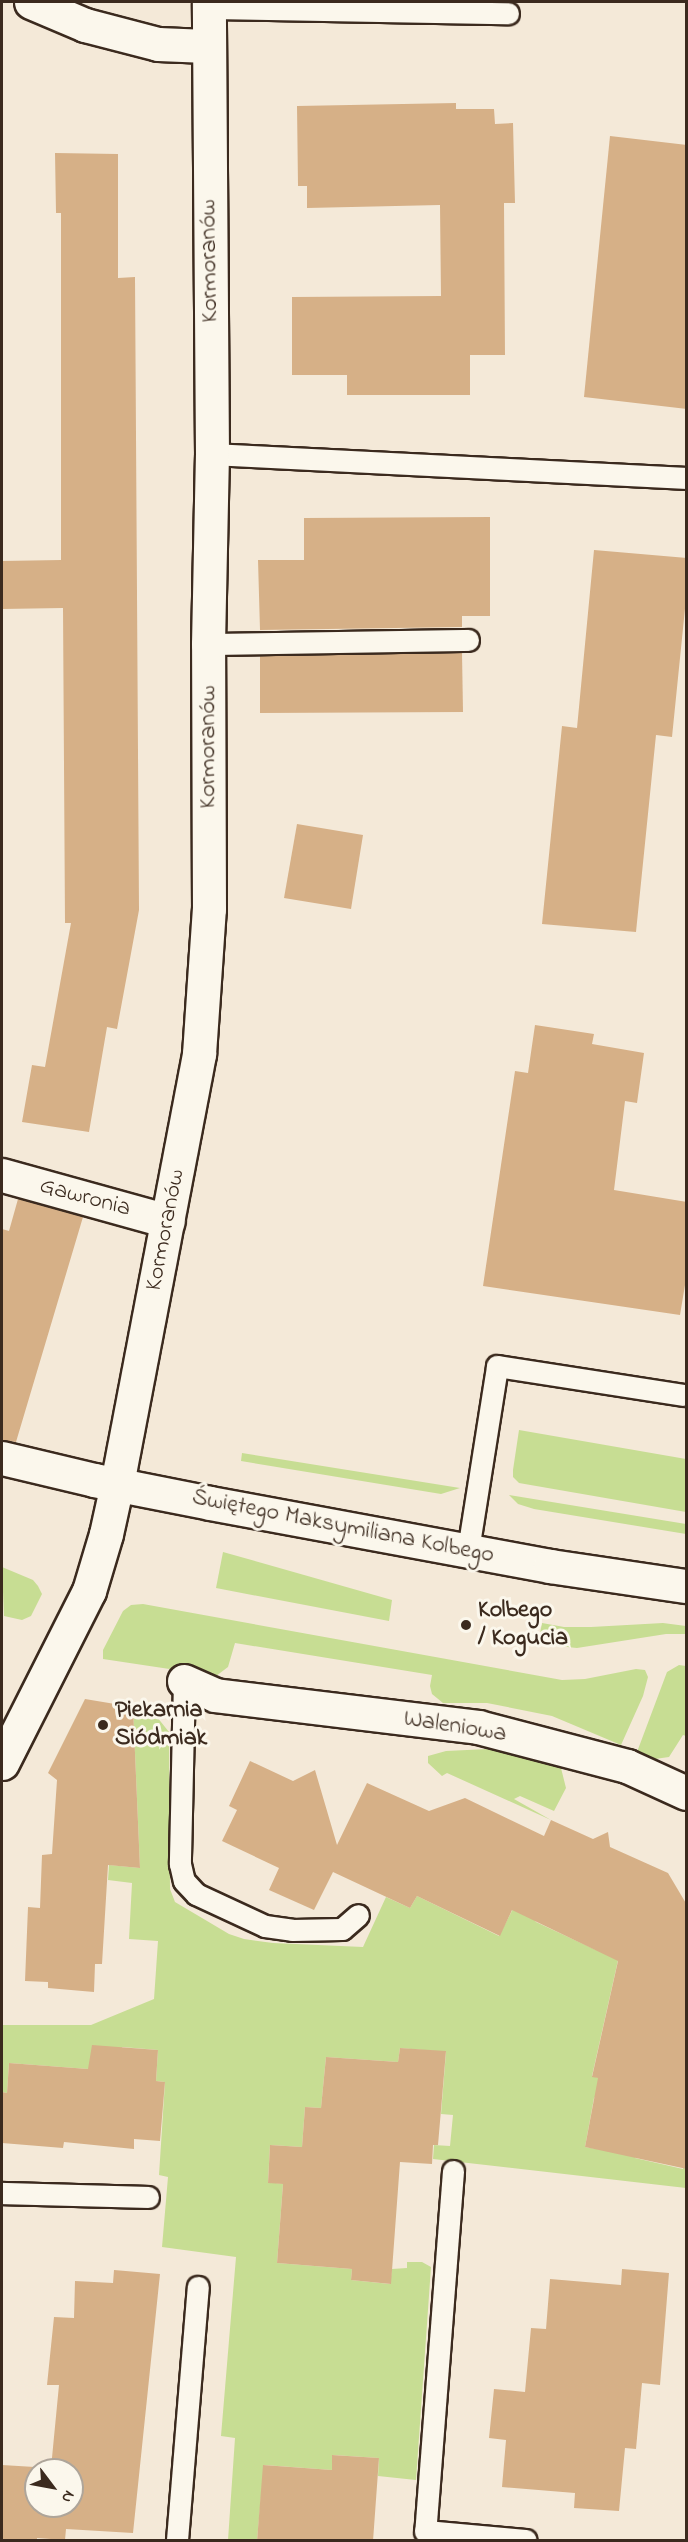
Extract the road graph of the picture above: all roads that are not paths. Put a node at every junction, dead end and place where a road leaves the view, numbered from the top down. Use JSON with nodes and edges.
{"nodes":[{"id":1,"x":31,"y":2,"type":"edge"},
{"id":2,"x":209,"y":5,"type":"edge"},
{"id":3,"x":508,"y":13,"type":"dead end"},
{"id":4,"x":207,"y":46,"type":"junction"},
{"id":5,"x":212,"y":454,"type":"junction"},
{"id":6,"x":687,"y":478,"type":"edge"},
{"id":7,"x":468,"y":640,"type":"dead end"},
{"id":8,"x":208,"y":644,"type":"junction"},
{"id":9,"x":2,"y":1175,"type":"edge"},
{"id":10,"x":168,"y":1221,"type":"junction"},
{"id":11,"x":684,"y":1395,"type":"dead end"},
{"id":12,"x":2,"y":1458,"type":"edge"},
{"id":13,"x":117,"y":1484,"type":"junction"},
{"id":14,"x":468,"y":1550,"type":"junction"},
{"id":15,"x":687,"y":1586,"type":"edge"},
{"id":16,"x":184,"y":1681,"type":"joint"},
{"id":17,"x":2,"y":1763,"type":"edge"},
{"id":18,"x":687,"y":1793,"type":"edge"},
{"id":19,"x":358,"y":1915,"type":"dead end"},
{"id":20,"x":453,"y":2171,"type":"dead end"},
{"id":21,"x":2,"y":2193,"type":"edge"},
{"id":22,"x":148,"y":2197,"type":"dead end"},
{"id":23,"x":198,"y":2287,"type":"dead end"},
{"id":24,"x":177,"y":2541,"type":"edge"},
{"id":25,"x":526,"y":2541,"type":"edge"}],
"edges":[{"from":1,"to":4,"type":"street"},
{"from":2,"to":3,"type":"lane"},
{"from":2,"to":4,"type":"street","name":"Kormoranów"},
{"from":4,"to":5,"type":"street","name":"Kormoranów"},
{"from":5,"to":6,"type":"lane"},
{"from":5,"to":8,"type":"street","name":"Kormoranów"},
{"from":7,"to":8,"type":"lane"},
{"from":8,"to":10,"type":"street","name":"Kormoranów"},
{"from":9,"to":10,"type":"street","name":"Gawronia"},
{"from":10,"to":13,"type":"street","name":"Kormoranów"},
{"from":11,"to":14,"type":"lane"},
{"from":12,"to":13,"type":"street","name":"Świętego Maksymiliana Kolbego"},
{"from":13,"to":14,"type":"street","name":"Świętego Maksymiliana Kolbego"},
{"from":13,"to":17,"type":"street","name":"Kormoranów"},
{"from":14,"to":15,"type":"street","name":"Świętego Maksymiliana Kolbego"},
{"from":16,"to":18,"type":"street","name":"Waleniowa"},
{"from":16,"to":19,"type":"lane"},
{"from":20,"to":25,"type":"lane"},
{"from":21,"to":22,"type":"lane"},
{"from":23,"to":24,"type":"lane"}]}
